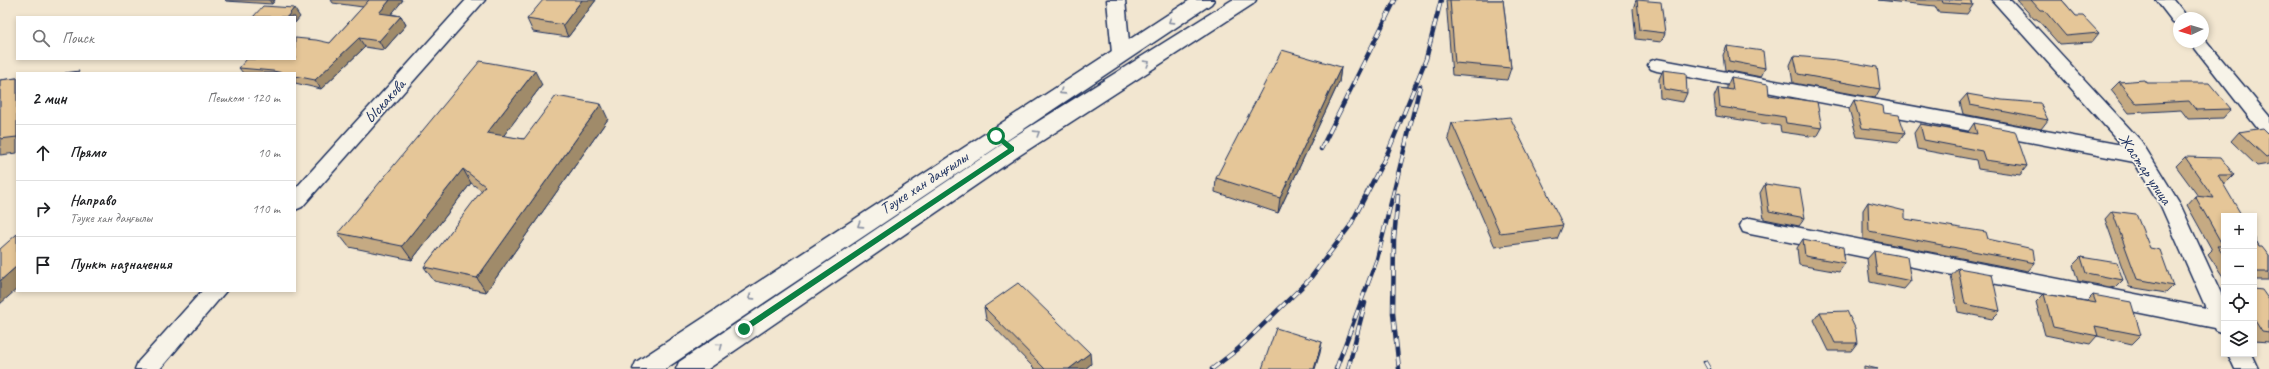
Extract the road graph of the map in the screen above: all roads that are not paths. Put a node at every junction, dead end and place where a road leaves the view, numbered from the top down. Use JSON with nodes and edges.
{"nodes":[{"id":1,"x":476,"y":0,"type":"edge"},
{"id":2,"x":1116,"y":0,"type":"edge"},
{"id":3,"x":1204,"y":0,"type":"edge"},
{"id":4,"x":1246,"y":0,"type":"edge"},
{"id":5,"x":2001,"y":0,"type":"edge"},
{"id":6,"x":2165,"y":0,"type":"edge"},
{"id":7,"x":2174,"y":12,"type":"edge"},
{"id":8,"x":2204,"y":48,"type":"edge"},
{"id":9,"x":1121,"y":53,"type":"junction"},
{"id":10,"x":1657,"y":65,"type":"dead end"},
{"id":11,"x":2269,"y":129,"type":"edge"},
{"id":12,"x":1004,"y":142,"type":"junction"},
{"id":13,"x":2140,"y":156,"type":"junction"},
{"id":14,"x":296,"y":201,"type":"edge"},
{"id":15,"x":1750,"y":226,"type":"dead end"},
{"id":16,"x":214,"y":292,"type":"edge"},
{"id":17,"x":2223,"y":321,"type":"edge"},
{"id":18,"x":2221,"y":322,"type":"edge"},
{"id":19,"x":2241,"y":357,"type":"edge"},
{"id":20,"x":146,"y":369,"type":"edge"},
{"id":21,"x":645,"y":369,"type":"edge"},
{"id":22,"x":688,"y":369,"type":"edge"},
{"id":23,"x":2247,"y":369,"type":"edge"}],
"edges":[{"from":1,"to":14,"type":"street","name":"Ыскакова"},
{"from":2,"to":9,"type":"street"},
{"from":3,"to":9,"type":"main road","name":"Тәуке хан даңғылы","one_way":true},
{"from":12,"to":4,"type":"main road","name":"Тәуке хан даңғылы","one_way":true},
{"from":5,"to":13,"type":"street","name":"Жастар улица"},
{"from":6,"to":7,"type":"street"},
{"from":8,"to":11,"type":"street"},
{"from":9,"to":12,"type":"main road","name":"Тәуке хан даңғылы","one_way":true},
{"from":10,"to":13,"type":"street"},
{"from":12,"to":21,"type":"main road","name":"Тәуке хан даңғылы","one_way":true},
{"from":22,"to":12,"type":"main road","name":"Тәуке хан даңғылы","one_way":true},
{"from":13,"to":17,"type":"street","name":"Жастар улица"},
{"from":15,"to":18,"type":"street"},
{"from":16,"to":20,"type":"street"},
{"from":19,"to":23,"type":"street"}]}
